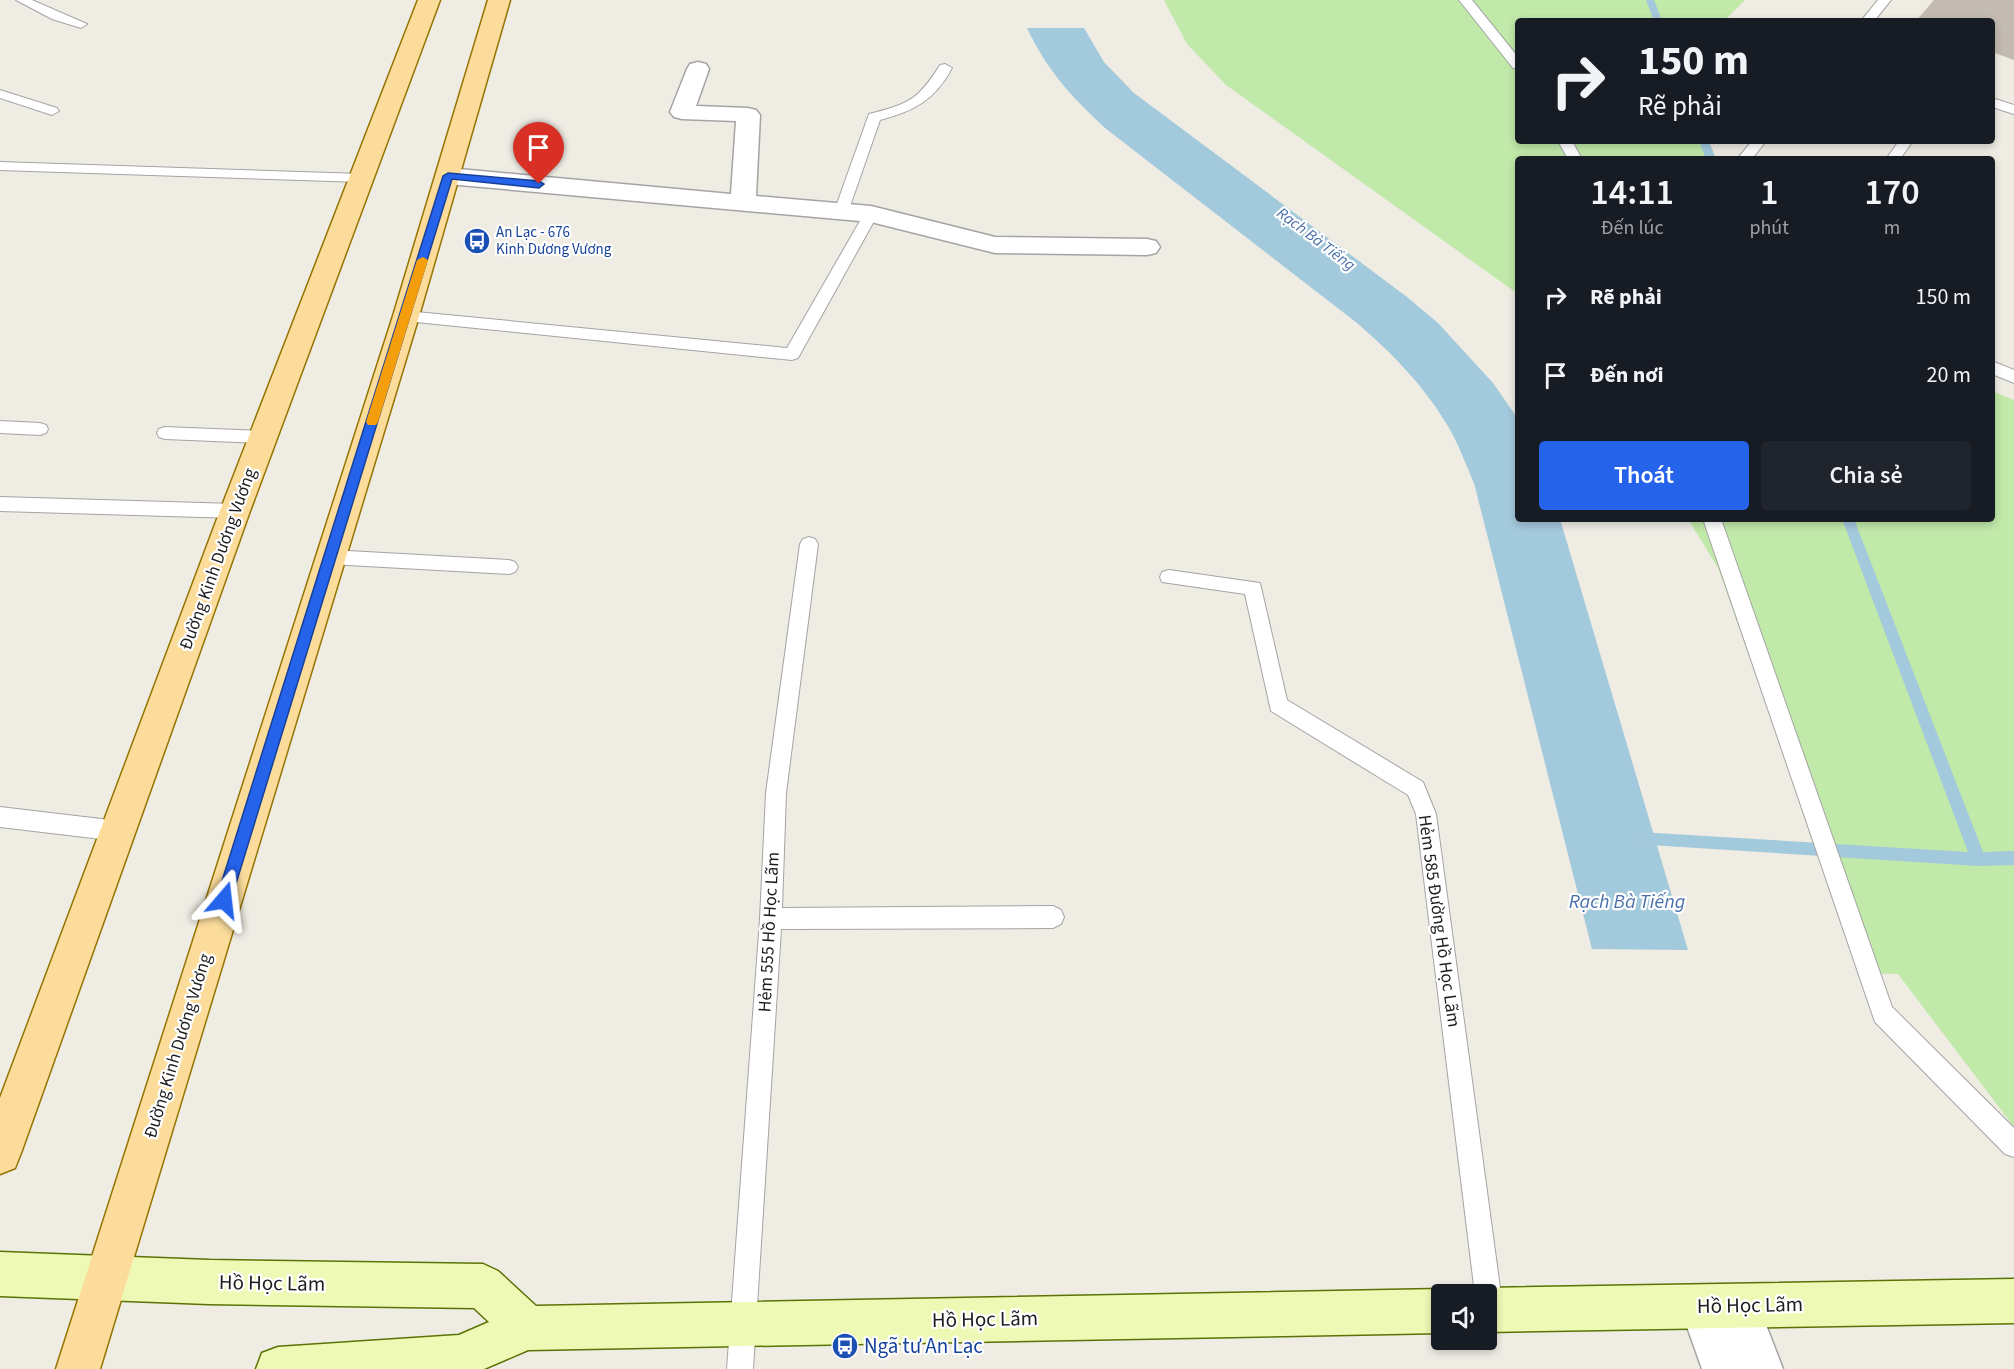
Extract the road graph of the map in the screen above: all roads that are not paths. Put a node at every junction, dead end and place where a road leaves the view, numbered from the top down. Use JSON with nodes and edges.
{"nodes":[{"id":1,"x":22,"y":0,"type":"edge"},
{"id":2,"x":429,"y":0,"type":"edge"},
{"id":3,"x":499,"y":0,"type":"edge"},
{"id":4,"x":1465,"y":0,"type":"edge"},
{"id":5,"x":1885,"y":0,"type":"edge"},
{"id":6,"x":1869,"y":18,"type":"edge"},
{"id":7,"x":81,"y":24,"type":"dead end"},
{"id":8,"x":1515,"y":61,"type":"edge"},
{"id":9,"x":945,"y":68,"type":"dead end"},
{"id":10,"x":698,"y":69,"type":"dead end"},
{"id":11,"x":0,"y":94,"type":"edge"},
{"id":12,"x":1995,"y":103,"type":"edge"},
{"id":13,"x":2014,"y":110,"type":"edge"},
{"id":14,"x":52,"y":111,"type":"dead end"},
{"id":15,"x":1756,"y":144,"type":"edge"},
{"id":16,"x":1746,"y":156,"type":"edge"},
{"id":17,"x":0,"y":166,"type":"edge"},
{"id":18,"x":448,"y":176,"type":"junction"},
{"id":19,"x":362,"y":178,"type":"junction"},
{"id":20,"x":742,"y":203,"type":"junction"},
{"id":21,"x":841,"y":212,"type":"junction"},
{"id":22,"x":872,"y":214,"type":"junction"},
{"id":23,"x":1147,"y":246,"type":"dead end"},
{"id":24,"x":406,"y":315,"type":"junction"},
{"id":25,"x":1995,"y":368,"type":"edge"},
{"id":26,"x":2014,"y":377,"type":"edge"},
{"id":27,"x":0,"y":427,"type":"edge"},
{"id":28,"x":40,"y":429,"type":"dead end"},
{"id":29,"x":165,"y":433,"type":"dead end"},
{"id":30,"x":264,"y":437,"type":"junction"},
{"id":31,"x":0,"y":504,"type":"edge"},
{"id":32,"x":235,"y":511,"type":"junction"},
{"id":33,"x":1713,"y":522,"type":"edge"},
{"id":34,"x":809,"y":544,"type":"dead end"},
{"id":35,"x":330,"y":557,"type":"junction"},
{"id":36,"x":509,"y":567,"type":"dead end"},
{"id":37,"x":1169,"y":578,"type":"dead end"},
{"id":38,"x":0,"y":818,"type":"edge"},
{"id":39,"x":118,"y":831,"type":"junction"},
{"id":40,"x":1053,"y":917,"type":"dead end"},
{"id":41,"x":771,"y":919,"type":"junction"},
{"id":42,"x":2014,"y":1145,"type":"edge"},
{"id":43,"x":0,"y":1153,"type":"edge"},
{"id":44,"x":0,"y":1274,"type":"edge"},
{"id":45,"x":106,"y":1278,"type":"junction"},
{"id":46,"x":1485,"y":1284,"type":"edge"},
{"id":47,"x":2014,"y":1301,"type":"edge"},
{"id":48,"x":1720,"y":1306,"type":"junction"},
{"id":49,"x":1497,"y":1310,"type":"edge"},
{"id":50,"x":1431,"y":1311,"type":"edge"},
{"id":51,"x":743,"y":1323,"type":"junction"},
{"id":52,"x":528,"y":1328,"type":"junction"},
{"id":53,"x":78,"y":1369,"type":"edge"},
{"id":54,"x":278,"y":1369,"type":"edge"},
{"id":55,"x":740,"y":1369,"type":"edge"},
{"id":56,"x":1724,"y":1369,"type":"edge"},
{"id":57,"x":1761,"y":1369,"type":"edge"}],
"edges":[{"from":1,"to":7,"type":"lane"},
{"from":2,"to":19,"type":"main road","name":"Đường Kinh Dương Vương"},
{"from":3,"to":18,"type":"main road","name":"Đường Kinh Dương Vương"},
{"from":4,"to":8,"type":"lane"},
{"from":5,"to":6,"type":"lane"},
{"from":9,"to":21,"type":"lane"},
{"from":10,"to":20,"type":"street"},
{"from":11,"to":14,"type":"lane"},
{"from":12,"to":13,"type":"lane"},
{"from":15,"to":16,"type":"lane"},
{"from":17,"to":19,"type":"lane"},
{"from":18,"to":20,"type":"street"},
{"from":18,"to":24,"type":"main road","name":"Đường Kinh Dương Vương"},
{"from":19,"to":30,"type":"main road","name":"Đường Kinh Dương Vương"},
{"from":20,"to":21,"type":"street"},
{"from":21,"to":22,"type":"street"},
{"from":22,"to":23,"type":"street"},
{"from":22,"to":24,"type":"lane"},
{"from":24,"to":35,"type":"main road","name":"Đường Kinh Dương Vương"},
{"from":25,"to":26,"type":"lane"},
{"from":27,"to":28,"type":"lane"},
{"from":29,"to":30,"type":"lane"},
{"from":30,"to":32,"type":"main road","name":"Đường Kinh Dương Vương"},
{"from":31,"to":32,"type":"lane"},
{"from":32,"to":39,"type":"main road","name":"Đường Kinh Dương Vương"},
{"from":33,"to":42,"type":"lane"},
{"from":34,"to":41,"type":"lane","name":"Hẻm 555 Hồ Học Lãm"},
{"from":35,"to":36,"type":"lane"},
{"from":35,"to":45,"type":"main road","name":"Đường Kinh Dương Vương"},
{"from":37,"to":46,"type":"lane","name":"Hẻm 585 Đường Hồ Học Lãm"},
{"from":38,"to":39,"type":"lane"},
{"from":39,"to":43,"type":"main road","name":"Đường Kinh Dương Vương"},
{"from":40,"to":41,"type":"lane"},
{"from":41,"to":51,"type":"lane","name":"Hẻm 555 Hồ Học Lãm"},
{"from":44,"to":45,"type":"main road","name":"Hồ Học Lãm"},
{"from":45,"to":52,"type":"main road","name":"Hồ Học Lãm"},
{"from":45,"to":53,"type":"main road","name":"Đường Kinh Dương Vương"},
{"from":47,"to":48,"type":"main road","name":"Hồ Học Lãm"},
{"from":48,"to":49,"type":"main road","name":"Hồ Học Lãm"},
{"from":48,"to":56,"type":"street"},
{"from":48,"to":57,"type":"street"},
{"from":50,"to":51,"type":"main road","name":"Hồ Học Lãm"},
{"from":51,"to":52,"type":"main road","name":"Hồ Học Lãm"},
{"from":51,"to":55,"type":"lane","name":"Hẻm 555 Hồ Học Lãm"},
{"from":52,"to":54,"type":"main road","name":"Hồ Học Lãm"}]}
